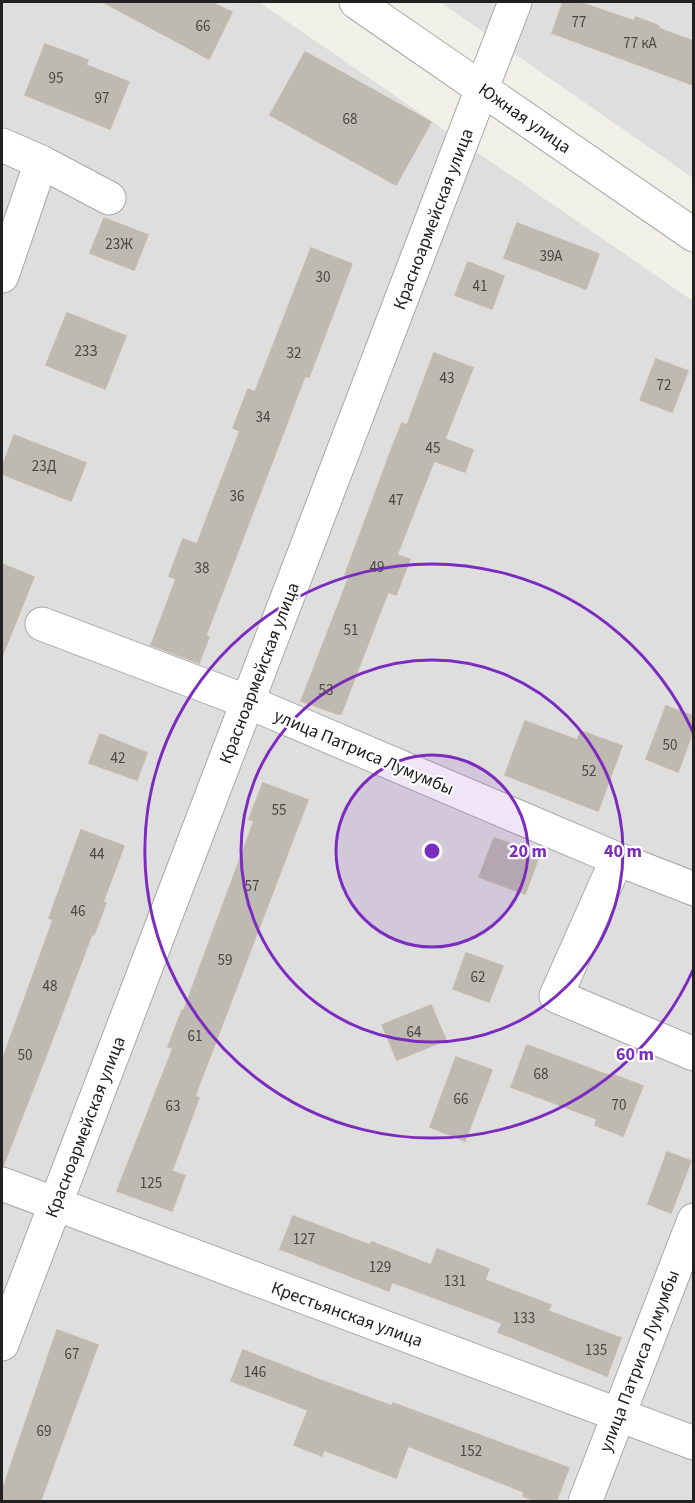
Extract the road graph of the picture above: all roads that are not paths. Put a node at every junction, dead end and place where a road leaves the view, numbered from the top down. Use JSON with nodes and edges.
{"nodes":[{"id":1,"x":356,"y":2,"type":"edge"},
{"id":2,"x":515,"y":2,"type":"edge"},
{"id":3,"x":482,"y":89,"type":"junction"},
{"id":4,"x":2,"y":145,"type":"edge"},
{"id":5,"x":41,"y":162,"type":"junction"},
{"id":6,"x":109,"y":198,"type":"dead end"},
{"id":7,"x":693,"y":235,"type":"edge"},
{"id":8,"x":2,"y":276,"type":"edge"},
{"id":9,"x":42,"y":624,"type":"dead end"},
{"id":10,"x":248,"y":702,"type":"junction"},
{"id":11,"x":617,"y":859,"type":"junction"},
{"id":12,"x":693,"y":889,"type":"edge"},
{"id":13,"x":693,"y":1054,"type":"edge"},
{"id":14,"x":2,"y":1184,"type":"edge"},
{"id":15,"x":55,"y":1205,"type":"junction"},
{"id":16,"x":693,"y":1220,"type":"edge"},
{"id":17,"x":2,"y":1344,"type":"edge"},
{"id":18,"x":619,"y":1415,"type":"junction"},
{"id":19,"x":693,"y":1443,"type":"edge"},
{"id":20,"x":585,"y":1502,"type":"edge"}],
"edges":[{"from":1,"to":3,"type":"street","name":"Южная улица"},
{"from":2,"to":3,"type":"street","name":"Красноармейская улица"},
{"from":3,"to":7,"type":"street","name":"Южная улица"},
{"from":3,"to":10,"type":"street","name":"Красноармейская улица"},
{"from":4,"to":5,"type":"street"},
{"from":5,"to":6,"type":"street"},
{"from":5,"to":8,"type":"street"},
{"from":9,"to":10,"type":"street","name":"улица Патриса Лумумбы"},
{"from":10,"to":11,"type":"street","name":"улица Патриса Лумумбы"},
{"from":10,"to":15,"type":"street","name":"Красноармейская улица"},
{"from":11,"to":12,"type":"street","name":"улица Патриса Лумумбы"},
{"from":11,"to":13,"type":"street"},
{"from":14,"to":15,"type":"street","name":"Крестьянская улица"},
{"from":15,"to":17,"type":"street","name":"Красноармейская улица"},
{"from":15,"to":18,"type":"street","name":"Крестьянская улица"},
{"from":16,"to":18,"type":"street","name":"улица Патриса Лумумбы"},
{"from":18,"to":19,"type":"street","name":"Крестьянская улица"},
{"from":18,"to":20,"type":"street","name":"улица Патриса Лумумбы"}]}
